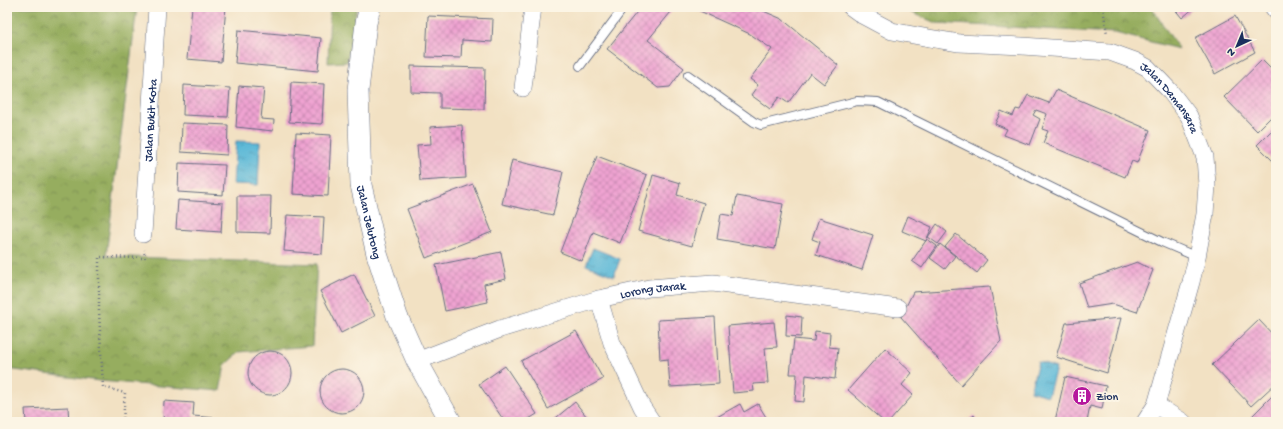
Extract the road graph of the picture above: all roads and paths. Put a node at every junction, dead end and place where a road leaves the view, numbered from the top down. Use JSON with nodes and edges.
{"nodes":[{"id":1,"x":156,"y":7,"type":"edge"},
{"id":2,"x":370,"y":7,"type":"edge"},
{"id":3,"x":533,"y":7,"type":"edge"},
{"id":4,"x":624,"y":7,"type":"edge"},
{"id":5,"x":851,"y":7,"type":"edge"},
{"id":6,"x":1103,"y":7,"type":"edge"},
{"id":7,"x":1273,"y":7,"type":"edge"},
{"id":8,"x":1276,"y":11,"type":"edge"},
{"id":9,"x":1110,"y":52,"type":"junction"},
{"id":10,"x":580,"y":66,"type":"dead end"},
{"id":11,"x":688,"y":75,"type":"dead end"},
{"id":12,"x":523,"y":88,"type":"dead end"},
{"id":13,"x":143,"y":234,"type":"joint"},
{"id":14,"x":1197,"y":257,"type":"junction"},
{"id":15,"x":599,"y":299,"type":"junction"},
{"id":16,"x":898,"y":308,"type":"dead end"},
{"id":17,"x":417,"y":361,"type":"junction"},
{"id":18,"x":1156,"y":405,"type":"junction"},
{"id":19,"x":123,"y":422,"type":"edge"},
{"id":20,"x":451,"y":422,"type":"edge"},
{"id":21,"x":652,"y":422,"type":"edge"},
{"id":22,"x":1145,"y":422,"type":"edge"},
{"id":23,"x":1183,"y":422,"type":"edge"}],
"edges":[{"from":1,"to":13,"type":"street","name":"Jalan Bukit Kota"},
{"from":2,"to":17,"type":"street","name":"Jalan Jelutong"},
{"from":3,"to":12,"type":"street"},
{"from":4,"to":10,"type":"lane"},
{"from":5,"to":9,"type":"street","name":"Jalan Damansara"},
{"from":6,"to":9,"type":"path"},
{"from":7,"to":8,"type":"street"},
{"from":9,"to":14,"type":"street","name":"Jalan Damansara"},
{"from":11,"to":14,"type":"lane"},
{"from":13,"to":19,"type":"path"},
{"from":14,"to":18,"type":"street","name":"Jalan Damansara"},
{"from":15,"to":16,"type":"street","name":"Lorong Jarak"},
{"from":15,"to":17,"type":"street","name":"Lorong Jarak"},
{"from":15,"to":21,"type":"street"},
{"from":17,"to":20,"type":"street","name":"Jalan Jelutong"},
{"from":18,"to":22,"type":"street","name":"Jalan Damansara"},
{"from":18,"to":23,"type":"street"}]}
